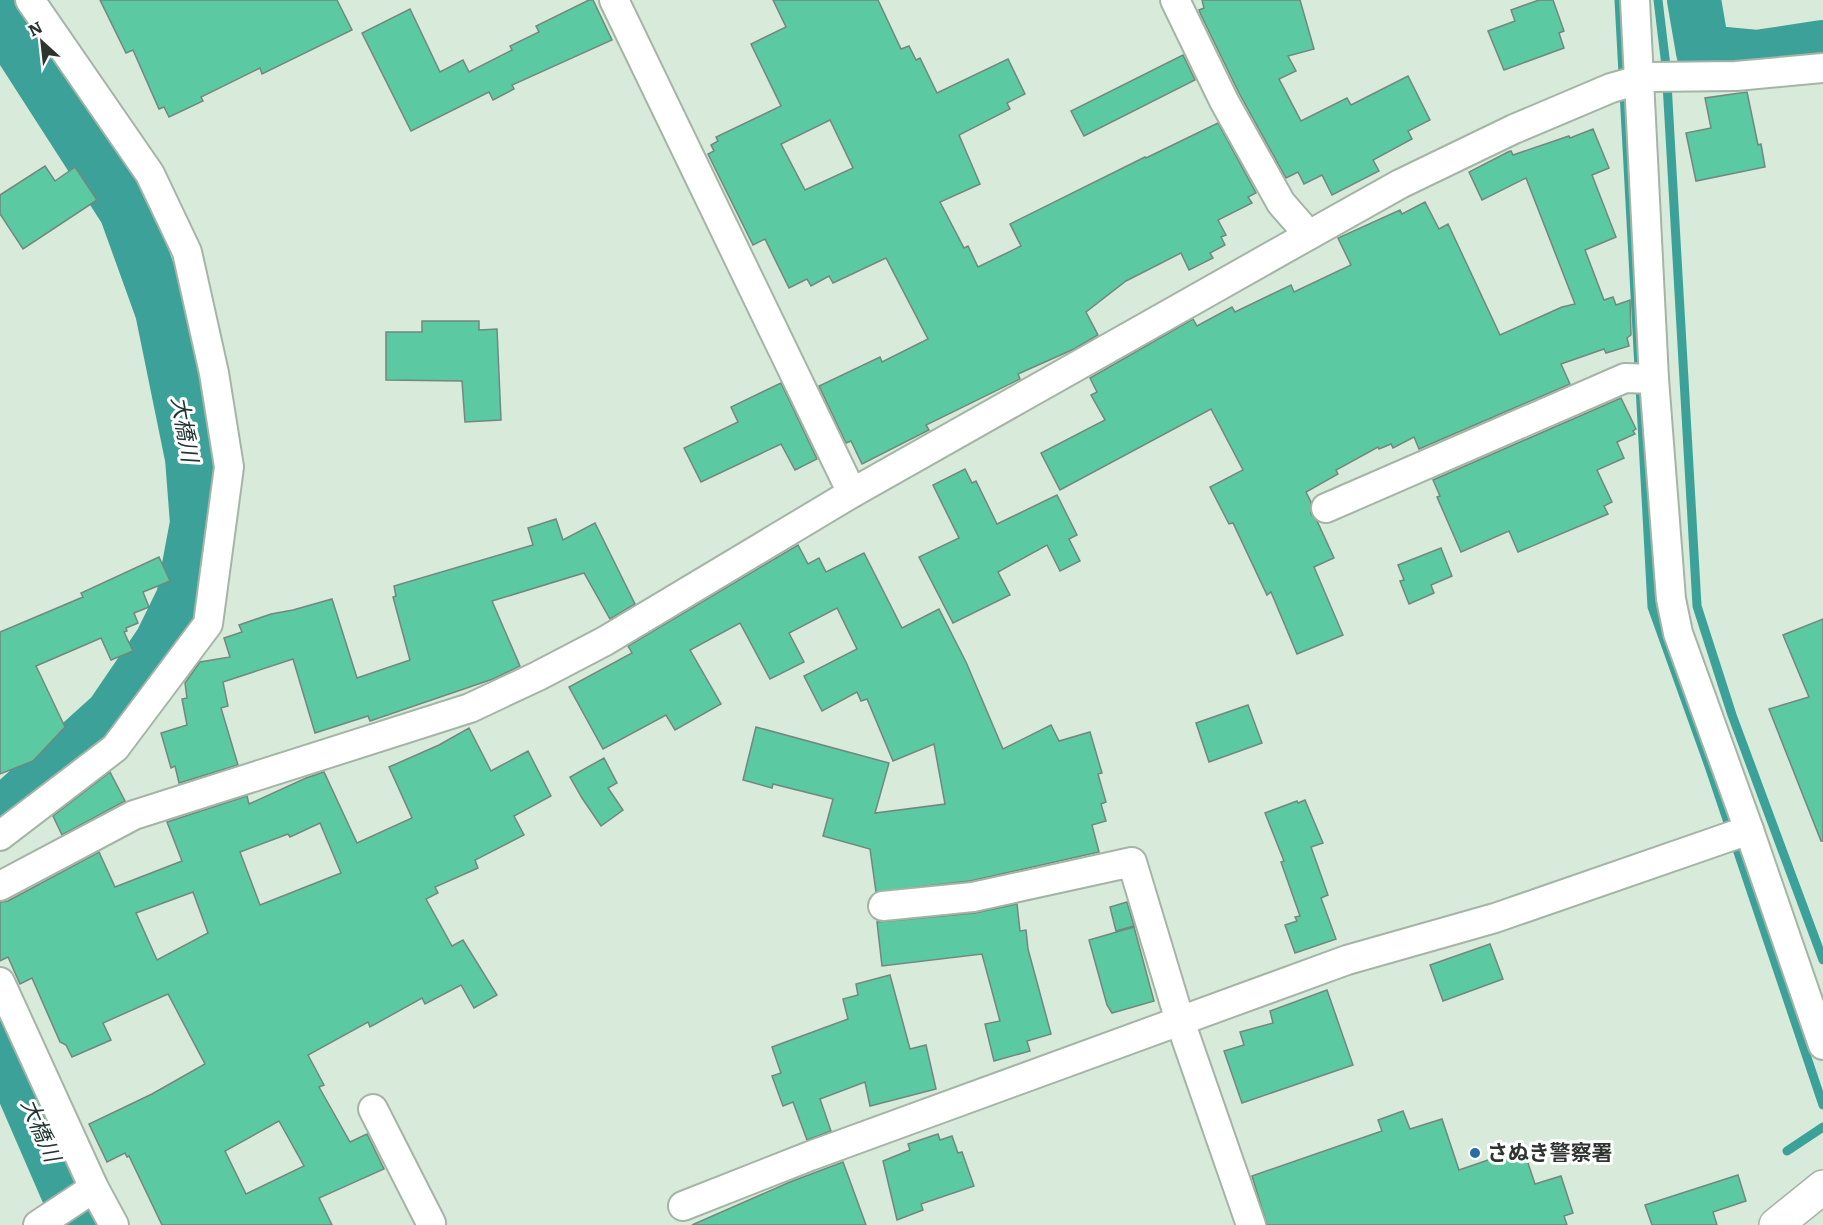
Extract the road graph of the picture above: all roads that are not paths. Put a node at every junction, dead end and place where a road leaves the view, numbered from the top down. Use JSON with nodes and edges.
{"nodes":[{"id":1,"x":30,"y":0,"type":"edge"},
{"id":2,"x":614,"y":0,"type":"edge"},
{"id":3,"x":1175,"y":0,"type":"edge"},
{"id":4,"x":1635,"y":0,"type":"edge"},
{"id":5,"x":1823,"y":68,"type":"edge"},
{"id":6,"x":1639,"y":80,"type":"junction"},
{"id":7,"x":1309,"y":235,"type":"junction"},
{"id":8,"x":1654,"y":380,"type":"junction"},
{"id":9,"x":852,"y":493,"type":"junction"},
{"id":10,"x":1326,"y":508,"type":"dead end"},
{"id":11,"x":1749,"y":830,"type":"junction"},
{"id":12,"x":0,"y":836,"type":"edge"},
{"id":13,"x":0,"y":885,"type":"edge"},
{"id":14,"x":883,"y":906,"type":"dead end"},
{"id":15,"x":0,"y":982,"type":"edge"},
{"id":16,"x":1180,"y":1021,"type":"junction"},
{"id":17,"x":1823,"y":1045,"type":"edge"},
{"id":18,"x":373,"y":1109,"type":"dead end"},
{"id":19,"x":1823,"y":1187,"type":"edge"},
{"id":20,"x":94,"y":1188,"type":"junction"},
{"id":21,"x":683,"y":1206,"type":"dead end"},
{"id":22,"x":38,"y":1225,"type":"edge"},
{"id":23,"x":114,"y":1225,"type":"edge"},
{"id":24,"x":430,"y":1225,"type":"edge"},
{"id":25,"x":1251,"y":1225,"type":"edge"},
{"id":26,"x":1776,"y":1225,"type":"edge"}],
"edges":[{"from":1,"to":12,"type":"street"},
{"from":2,"to":9,"type":"street"},
{"from":3,"to":7,"type":"street"},
{"from":4,"to":6,"type":"street"},
{"from":5,"to":6,"type":"street"},
{"from":6,"to":7,"type":"street"},
{"from":6,"to":8,"type":"street"},
{"from":7,"to":9,"type":"street"},
{"from":8,"to":10,"type":"street"},
{"from":8,"to":11,"type":"street"},
{"from":9,"to":13,"type":"street"},
{"from":11,"to":16,"type":"street"},
{"from":11,"to":17,"type":"street"},
{"from":14,"to":16,"type":"street"},
{"from":15,"to":20,"type":"street"},
{"from":16,"to":21,"type":"street"},
{"from":16,"to":25,"type":"street"},
{"from":18,"to":24,"type":"street"},
{"from":19,"to":26,"type":"highway"},
{"from":20,"to":22,"type":"street"},
{"from":20,"to":23,"type":"street"}]}
